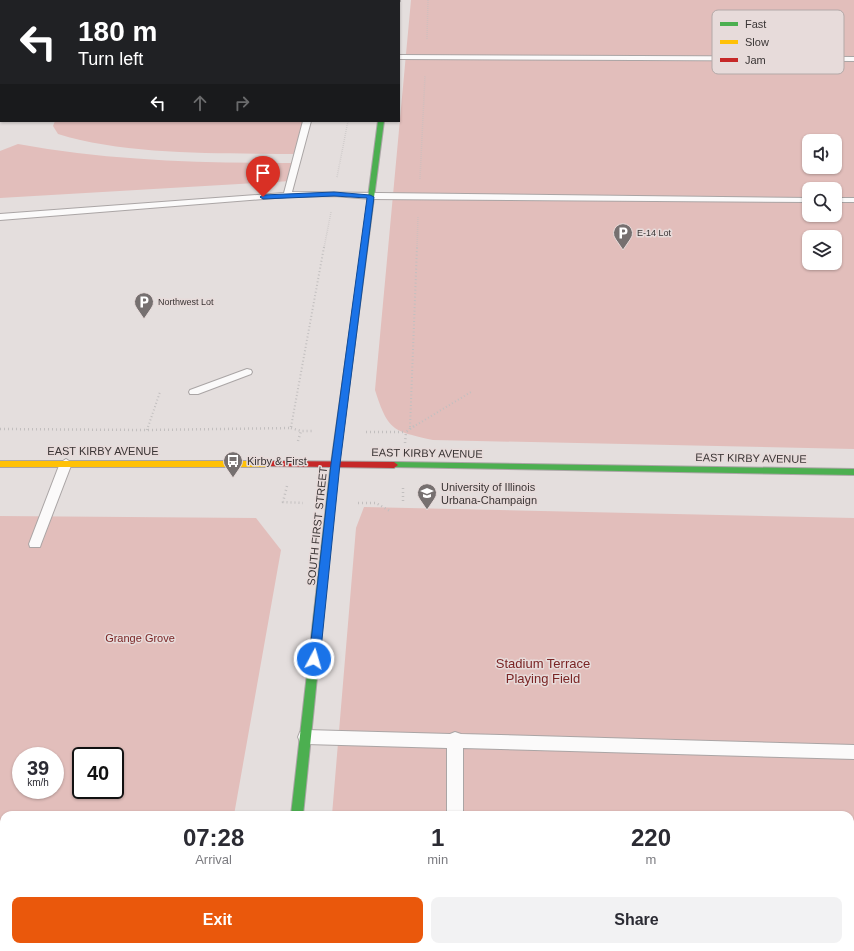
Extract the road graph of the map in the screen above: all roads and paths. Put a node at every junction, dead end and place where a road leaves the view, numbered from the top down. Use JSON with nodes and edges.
{"nodes":[{"id":1,"x":400,"y":57,"type":"edge"},
{"id":2,"x":712,"y":58,"type":"edge"},
{"id":3,"x":844,"y":59,"type":"edge"},
{"id":4,"x":854,"y":59,"type":"edge"},
{"id":5,"x":307,"y":122,"type":"edge"},
{"id":6,"x":348,"y":122,"type":"edge"},
{"id":7,"x":381,"y":122,"type":"edge"},
{"id":8,"x":334,"y":194,"type":"junction"},
{"id":9,"x":287,"y":195,"type":"junction"},
{"id":10,"x":370,"y":197,"type":"junction"},
{"id":11,"x":802,"y":200,"type":"edge"},
{"id":12,"x":842,"y":200,"type":"edge"},
{"id":13,"x":854,"y":200,"type":"edge"},
{"id":14,"x":208,"y":201,"type":"junction"},
{"id":15,"x":140,"y":206,"type":"junction"},
{"id":16,"x":222,"y":209,"type":"dead end"},
{"id":17,"x":68,"y":212,"type":"junction"},
{"id":18,"x":152,"y":214,"type":"dead end"},
{"id":19,"x":0,"y":217,"type":"edge"},
{"id":20,"x":81,"y":220,"type":"dead end"},
{"id":21,"x":247,"y":372,"type":"dead end"},
{"id":22,"x":160,"y":392,"type":"dead end"},
{"id":23,"x":194,"y":392,"type":"dead end"},
{"id":24,"x":471,"y":392,"type":"dead end"},
{"id":25,"x":291,"y":428,"type":"junction"},
{"id":26,"x":0,"y":429,"type":"edge"},
{"id":27,"x":147,"y":430,"type":"junction"},
{"id":28,"x":301,"y":431,"type":"dead end"},
{"id":29,"x":406,"y":432,"type":"dead end"},
{"id":30,"x":0,"y":464,"type":"edge"},
{"id":31,"x":66,"y":464,"type":"junction"},
{"id":32,"x":335,"y":464,"type":"junction"},
{"id":33,"x":854,"y":472,"type":"edge"},
{"id":34,"x":403,"y":494,"type":"dead end"},
{"id":35,"x":403,"y":503,"type":"dead end"},
{"id":36,"x":376,"y":504,"type":"dead end"},
{"id":37,"x":390,"y":511,"type":"dead end"},
{"id":38,"x":35,"y":544,"type":"dead end"},
{"id":39,"x":306,"y":737,"type":"junction"},
{"id":40,"x":454,"y":740,"type":"junction"},
{"id":41,"x":854,"y":752,"type":"edge"},
{"id":42,"x":297,"y":811,"type":"edge"},
{"id":43,"x":455,"y":811,"type":"edge"}],
"edges":[{"from":1,"to":2,"type":"lane"},
{"from":3,"to":4,"type":"lane"},
{"from":5,"to":9,"type":"lane"},
{"from":6,"to":8,"type":"path"},
{"from":7,"to":10,"type":"street","name":"SOUTH FIRST STREET"},
{"from":8,"to":9,"type":"lane"},
{"from":8,"to":10,"type":"lane"},
{"from":8,"to":25,"type":"path"},
{"from":9,"to":14,"type":"lane"},
{"from":10,"to":11,"type":"lane"},
{"from":10,"to":32,"type":"street","name":"SOUTH FIRST STREET"},
{"from":12,"to":13,"type":"lane"},
{"from":14,"to":15,"type":"lane"},
{"from":14,"to":16,"type":"lane"},
{"from":15,"to":17,"type":"lane"},
{"from":15,"to":18,"type":"lane"},
{"from":17,"to":19,"type":"lane"},
{"from":17,"to":20,"type":"lane"},
{"from":21,"to":23,"type":"lane"},
{"from":22,"to":27,"type":"path"},
{"from":24,"to":29,"type":"path"},
{"from":25,"to":27,"type":"path"},
{"from":25,"to":28,"type":"path"},
{"from":26,"to":27,"type":"path"},
{"from":30,"to":31,"type":"street","name":"EAST KIRBY AVENUE"},
{"from":31,"to":32,"type":"street","name":"EAST KIRBY AVENUE"},
{"from":31,"to":38,"type":"lane"},
{"from":32,"to":33,"type":"street","name":"EAST KIRBY AVENUE"},
{"from":32,"to":39,"type":"street","name":"SOUTH FIRST STREET"},
{"from":34,"to":35,"type":"path"},
{"from":36,"to":37,"type":"path"},
{"from":39,"to":40,"type":"lane"},
{"from":39,"to":42,"type":"street","name":"SOUTH FIRST STREET"},
{"from":40,"to":41,"type":"lane"},
{"from":40,"to":43,"type":"lane"}]}
